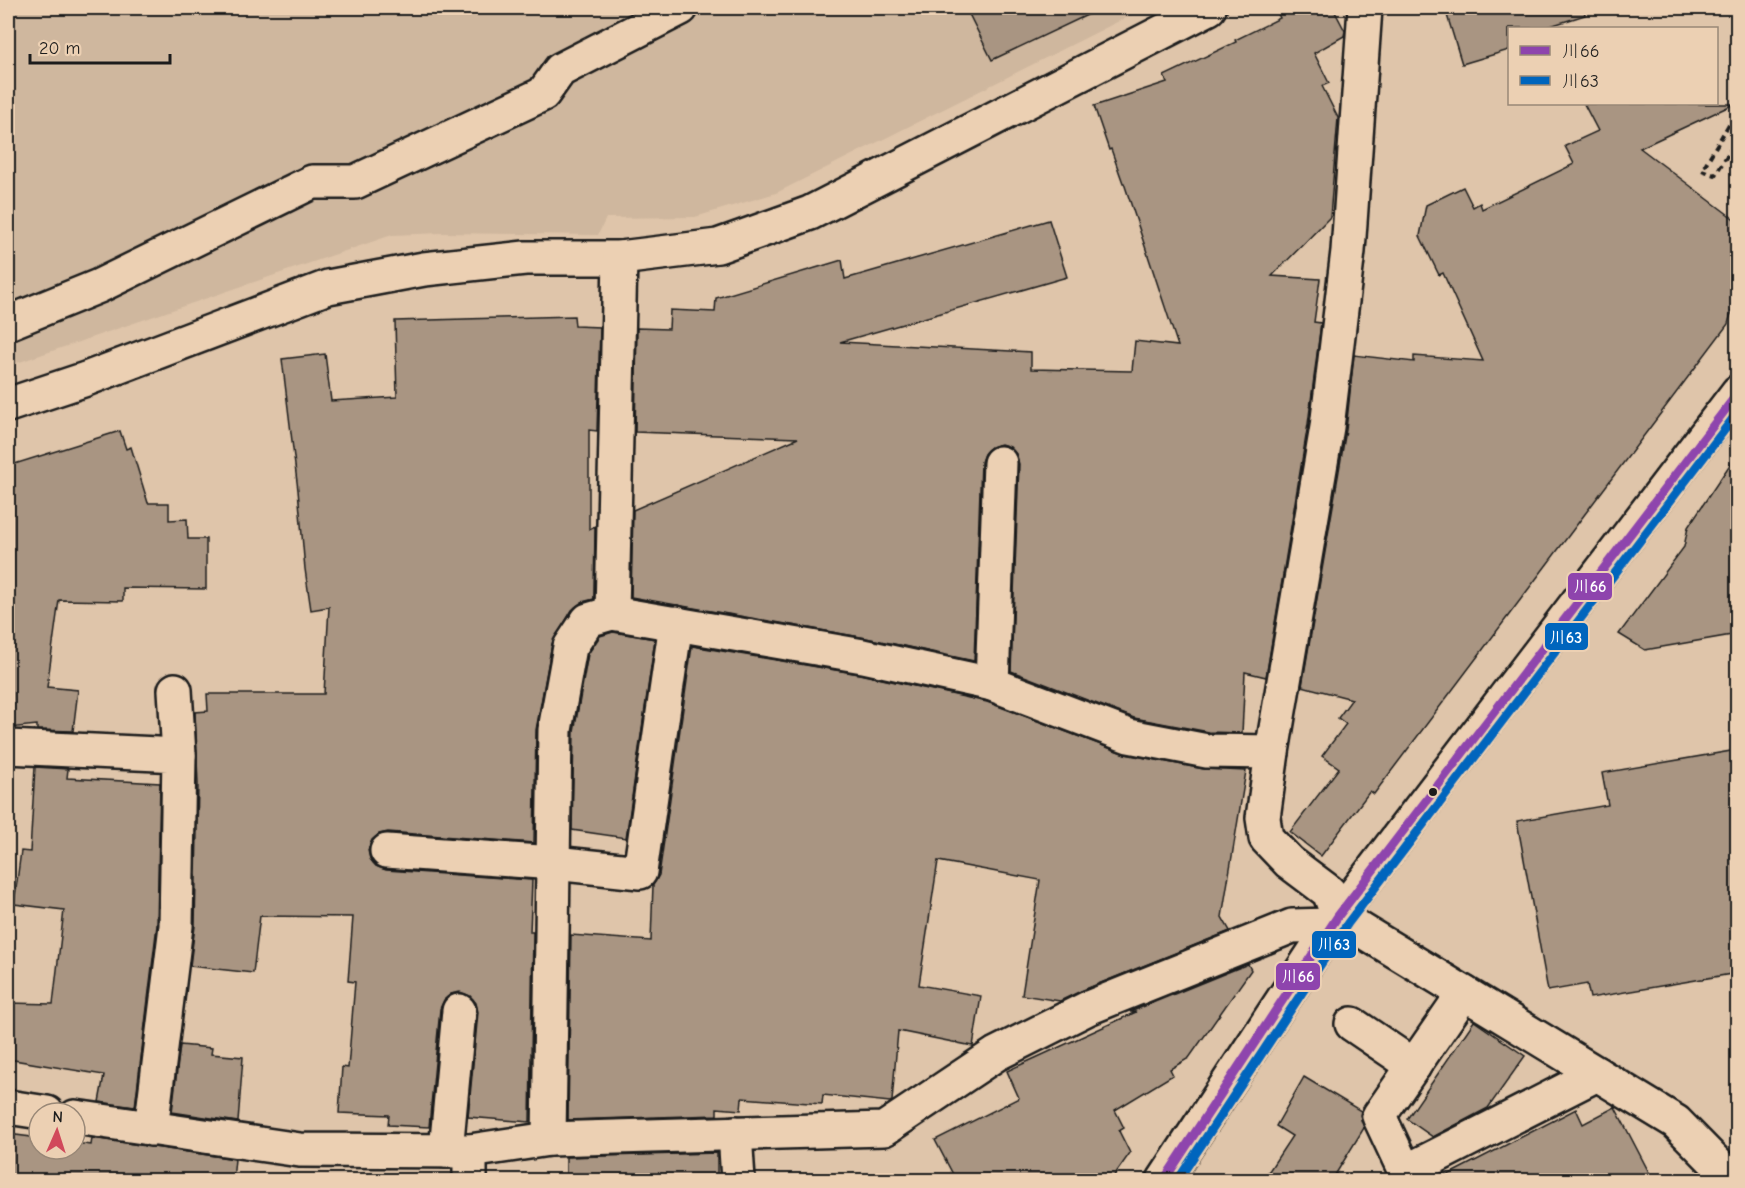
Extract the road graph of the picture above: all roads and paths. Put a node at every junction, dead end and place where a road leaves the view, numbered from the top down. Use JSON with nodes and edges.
{"nodes":[{"id":1,"x":681,"y":8,"type":"edge"},
{"id":2,"x":1209,"y":8,"type":"edge"},
{"id":3,"x":1365,"y":8,"type":"edge"},
{"id":4,"x":1737,"y":109,"type":"edge"},
{"id":5,"x":1733,"y":146,"type":"dead end"},
{"id":6,"x":620,"y":258,"type":"junction"},
{"id":7,"x":8,"y":323,"type":"edge"},
{"id":8,"x":1737,"y":392,"type":"edge"},
{"id":9,"x":8,"y":405,"type":"edge"},
{"id":10,"x":1000,"y":463,"type":"dead end"},
{"id":11,"x":612,"y":613,"type":"junction"},
{"id":12,"x":676,"y":623,"type":"junction"},
{"id":13,"x":992,"y":684,"type":"junction"},
{"id":14,"x":175,"y":690,"type":"dead end"},
{"id":15,"x":8,"y":747,"type":"edge"},
{"id":16,"x":1272,"y":752,"type":"junction"},
{"id":17,"x":179,"y":755,"type":"junction"},
{"id":18,"x":387,"y":851,"type":"dead end"},
{"id":19,"x":554,"y":863,"type":"junction"},
{"id":20,"x":1335,"y":921,"type":"junction"},
{"id":21,"x":1464,"y":993,"type":"junction"},
{"id":22,"x":459,"y":1011,"type":"dead end"},
{"id":23,"x":1352,"y":1024,"type":"dead end"},
{"id":24,"x":1414,"y":1066,"type":"junction"},
{"id":25,"x":1597,"y":1074,"type":"junction"},
{"id":26,"x":8,"y":1107,"type":"edge"},
{"id":27,"x":27,"y":1110,"type":"edge"},
{"id":28,"x":87,"y":1119,"type":"edge"},
{"id":29,"x":151,"y":1129,"type":"junction"},
{"id":30,"x":735,"y":1133,"type":"junction"},
{"id":31,"x":549,"y":1138,"type":"junction"},
{"id":32,"x":462,"y":1161,"type":"edge"},
{"id":33,"x":1407,"y":1176,"type":"edge"},
{"id":34,"x":738,"y":1180,"type":"edge"},
{"id":35,"x":1164,"y":1180,"type":"edge"},
{"id":36,"x":1733,"y":1180,"type":"edge"}],
"edges":[{"from":1,"to":7,"type":"street"},
{"from":2,"to":6,"type":"street"},
{"from":3,"to":16,"type":"street"},
{"from":4,"to":5,"type":"path"},
{"from":6,"to":9,"type":"street"},
{"from":6,"to":11,"type":"street"},
{"from":8,"to":20,"type":"street"},
{"from":10,"to":13,"type":"street"},
{"from":11,"to":12,"type":"street"},
{"from":11,"to":19,"type":"street"},
{"from":12,"to":13,"type":"street"},
{"from":12,"to":19,"type":"street"},
{"from":13,"to":16,"type":"street"},
{"from":14,"to":17,"type":"street"},
{"from":15,"to":17,"type":"street"},
{"from":16,"to":20,"type":"street"},
{"from":17,"to":29,"type":"street"},
{"from":18,"to":19,"type":"street"},
{"from":19,"to":31,"type":"street"},
{"from":20,"to":21,"type":"street"},
{"from":20,"to":30,"type":"street"},
{"from":20,"to":35,"type":"street"},
{"from":21,"to":24,"type":"street"},
{"from":21,"to":25,"type":"street"},
{"from":22,"to":32,"type":"street"},
{"from":23,"to":24,"type":"street"},
{"from":24,"to":33,"type":"street"},
{"from":25,"to":33,"type":"street"},
{"from":25,"to":36,"type":"street"},
{"from":26,"to":27,"type":"street"},
{"from":28,"to":29,"type":"street"},
{"from":29,"to":32,"type":"street"},
{"from":30,"to":31,"type":"street"},
{"from":30,"to":34,"type":"street"},
{"from":31,"to":32,"type":"street"}]}
